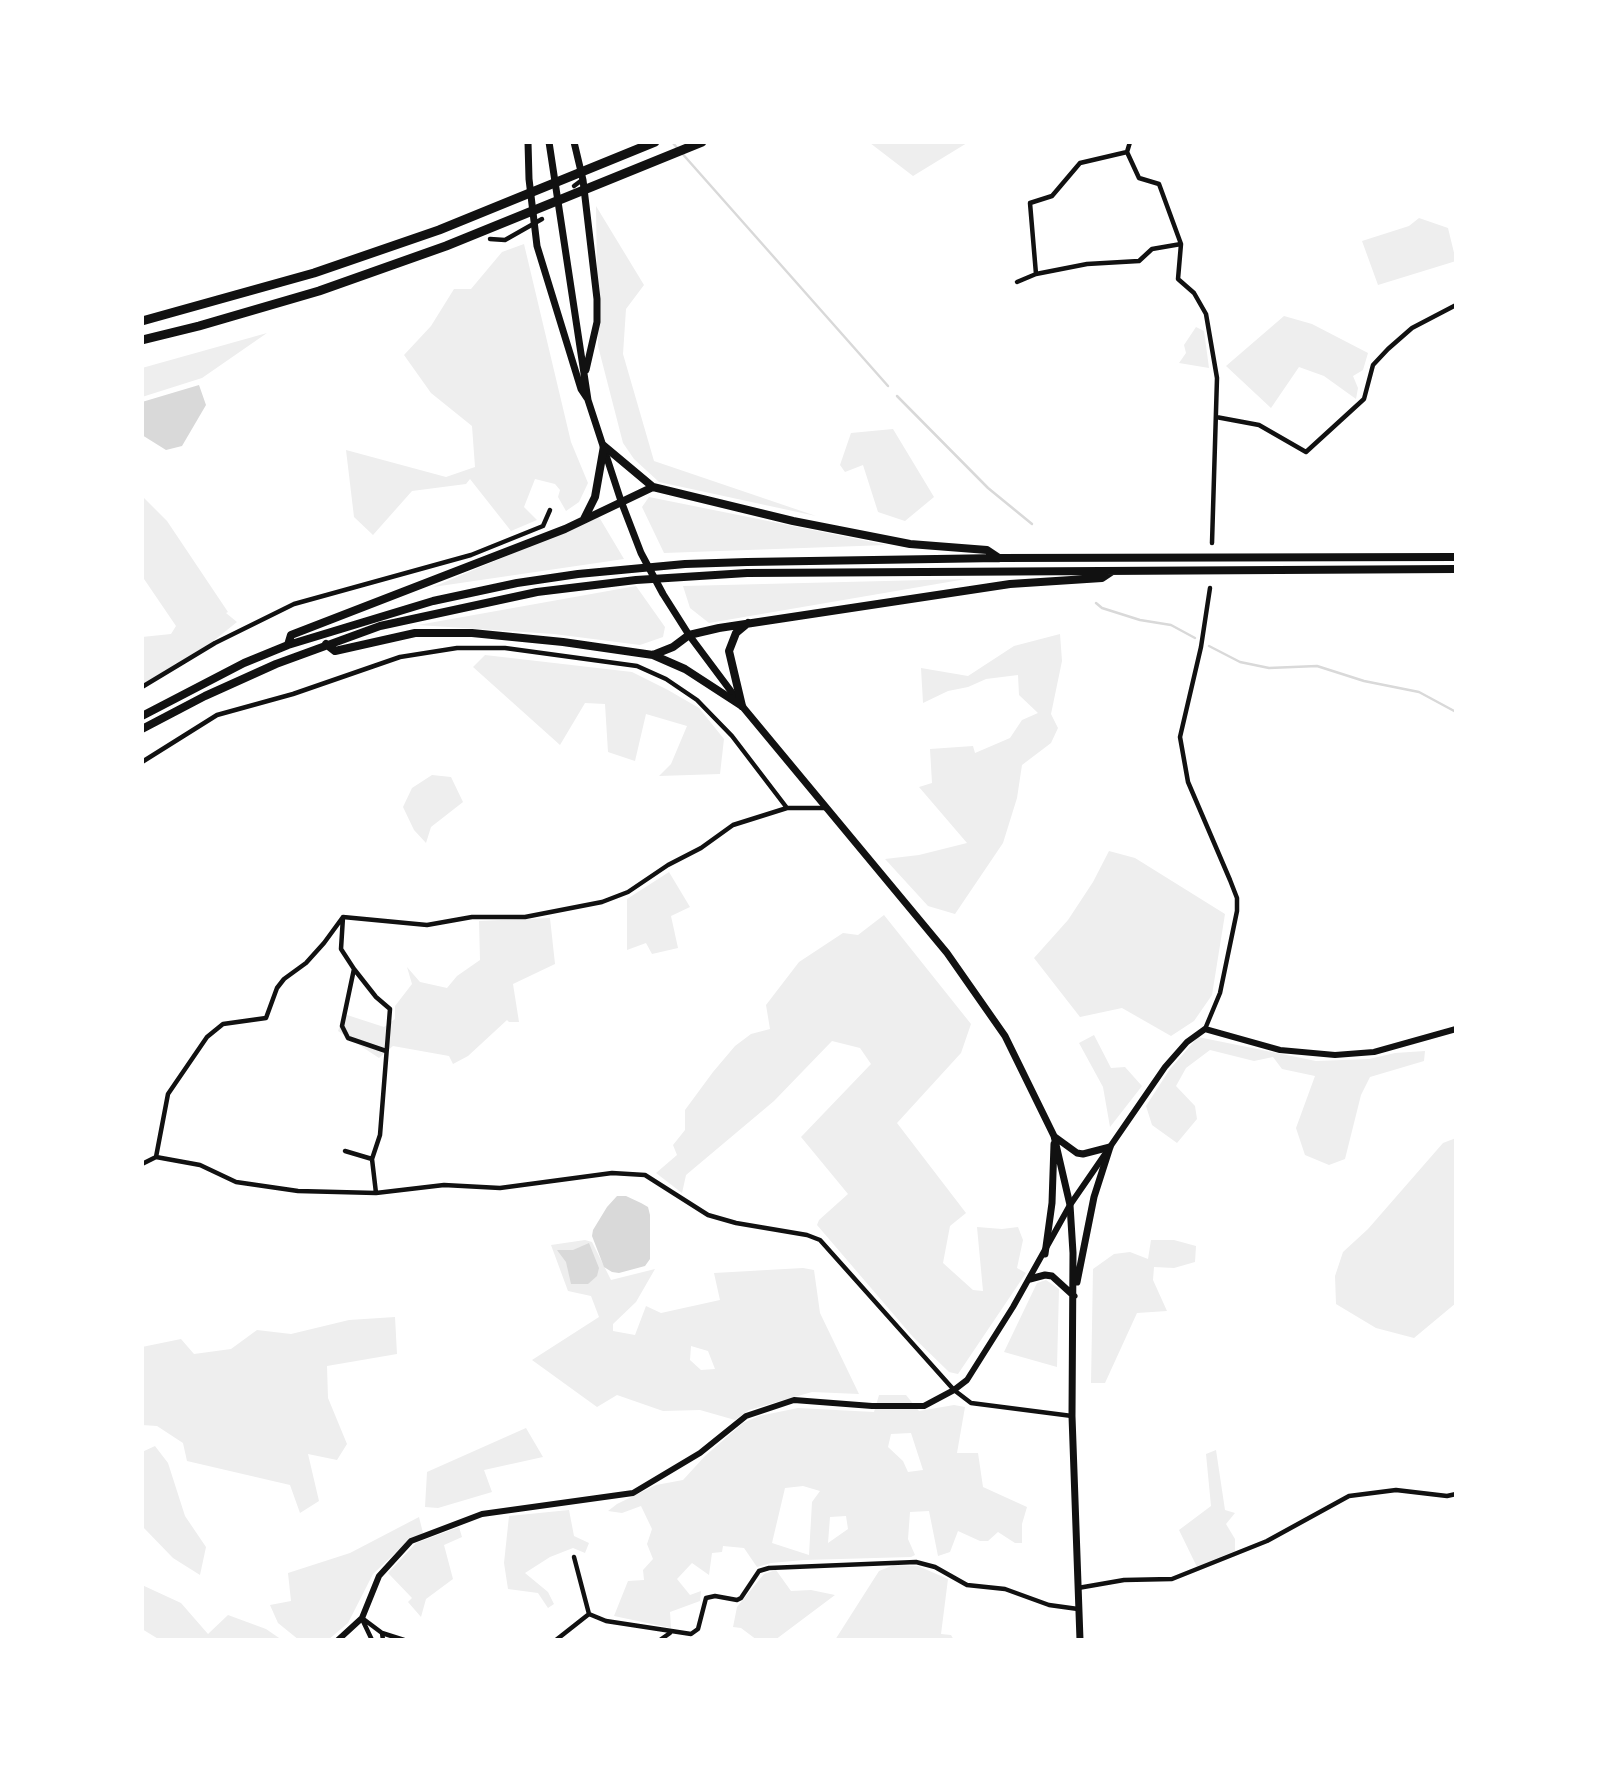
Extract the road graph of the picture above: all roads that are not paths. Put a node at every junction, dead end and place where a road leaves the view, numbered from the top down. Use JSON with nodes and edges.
{"nodes":[{"id":1,"x":528,"y":142,"type":"edge"},
{"id":2,"x":549,"y":142,"type":"edge"},
{"id":3,"x":574,"y":142,"type":"edge"},
{"id":4,"x":655,"y":142,"type":"edge"},
{"id":5,"x":702,"y":142,"type":"edge"},
{"id":6,"x":1130,"y":142,"type":"edge"},
{"id":7,"x":1127,"y":152,"type":"junction"},
{"id":8,"x":583,"y":180,"type":"junction"},
{"id":9,"x":574,"y":187,"type":"dead end"},
{"id":10,"x":538,"y":221,"type":"junction"},
{"id":11,"x":490,"y":239,"type":"dead end"},
{"id":12,"x":1181,"y":244,"type":"junction"},
{"id":13,"x":1036,"y":274,"type":"junction"},
{"id":14,"x":1017,"y":282,"type":"dead end"},
{"id":15,"x":1456,"y":305,"type":"edge"},
{"id":16,"x":142,"y":321,"type":"edge"},
{"id":17,"x":142,"y":340,"type":"edge"},
{"id":18,"x":584,"y":374,"type":"junction"},
{"id":19,"x":588,"y":400,"type":"junction"},
{"id":20,"x":1216,"y":417,"type":"junction"},
{"id":21,"x":604,"y":446,"type":"junction"},
{"id":22,"x":653,"y":487,"type":"junction"},
{"id":23,"x":621,"y":501,"type":"junction"},
{"id":24,"x":550,"y":510,"type":"dead end"},
{"id":25,"x":583,"y":520,"type":"junction"},
{"id":26,"x":1212,"y":542,"type":"dead end"},
{"id":27,"x":1456,"y":557,"type":"edge"},
{"id":28,"x":999,"y":558,"type":"junction"},
{"id":29,"x":1456,"y":569,"type":"edge"},
{"id":30,"x":1112,"y":570,"type":"junction"},
{"id":31,"x":1210,"y":588,"type":"dead end"},
{"id":32,"x":750,"y":622,"type":"junction"},
{"id":33,"x":689,"y":635,"type":"junction"},
{"id":34,"x":326,"y":644,"type":"junction"},
{"id":35,"x":288,"y":645,"type":"junction"},
{"id":36,"x":653,"y":655,"type":"junction"},
{"id":37,"x":142,"y":687,"type":"edge"},
{"id":38,"x":742,"y":706,"type":"junction"},
{"id":39,"x":142,"y":716,"type":"edge"},
{"id":40,"x":142,"y":729,"type":"edge"},
{"id":41,"x":142,"y":762,"type":"edge"},
{"id":42,"x":787,"y":808,"type":"junction"},
{"id":43,"x":826,"y":808,"type":"junction"},
{"id":44,"x":343,"y":916,"type":"junction"},
{"id":45,"x":354,"y":969,"type":"junction"},
{"id":46,"x":1205,"y":1029,"type":"junction"},
{"id":47,"x":1456,"y":1029,"type":"edge"},
{"id":48,"x":386,"y":1051,"type":"junction"},
{"id":49,"x":1054,"y":1136,"type":"junction"},
{"id":50,"x":1110,"y":1147,"type":"junction"},
{"id":51,"x":345,"y":1151,"type":"dead end"},
{"id":52,"x":156,"y":1157,"type":"junction"},
{"id":53,"x":372,"y":1158,"type":"junction"},
{"id":54,"x":143,"y":1161,"type":"edge"},
{"id":55,"x":376,"y":1193,"type":"junction"},
{"id":56,"x":1070,"y":1205,"type":"junction"},
{"id":57,"x":1045,"y":1254,"type":"junction"},
{"id":58,"x":1030,"y":1279,"type":"junction"},
{"id":59,"x":1074,"y":1296,"type":"junction"},
{"id":60,"x":954,"y":1390,"type":"junction"},
{"id":61,"x":1072,"y":1416,"type":"junction"},
{"id":62,"x":1456,"y":1494,"type":"edge"},
{"id":63,"x":574,"y":1557,"type":"dead end"},
{"id":64,"x":1077,"y":1588,"type":"junction"},
{"id":65,"x":1078,"y":1609,"type":"junction"},
{"id":66,"x":589,"y":1614,"type":"junction"},
{"id":67,"x":362,"y":1618,"type":"junction"},
{"id":68,"x":671,"y":1632,"type":"junction"},
{"id":69,"x":382,"y":1633,"type":"junction"},
{"id":70,"x":338,"y":1640,"type":"edge"},
{"id":71,"x":372,"y":1640,"type":"edge"},
{"id":72,"x":383,"y":1640,"type":"edge"},
{"id":73,"x":404,"y":1640,"type":"edge"},
{"id":74,"x":556,"y":1640,"type":"edge"},
{"id":75,"x":660,"y":1640,"type":"edge"},
{"id":76,"x":1080,"y":1640,"type":"edge"}],
"edges":[{"from":1,"to":10,"type":"main road"},
{"from":2,"to":18,"type":"main road"},
{"from":3,"to":8,"type":"main road"},
{"from":4,"to":16,"type":"highway"},
{"from":5,"to":17,"type":"highway"},
{"from":6,"to":7,"type":"street"},
{"from":7,"to":12,"type":"street"},
{"from":7,"to":13,"type":"street"},
{"from":8,"to":9,"type":"street"},
{"from":8,"to":18,"type":"main road"},
{"from":10,"to":11,"type":"street"},
{"from":10,"to":19,"type":"main road"},
{"from":12,"to":13,"type":"street"},
{"from":12,"to":20,"type":"street"},
{"from":13,"to":14,"type":"street"},
{"from":15,"to":20,"type":"street"},
{"from":18,"to":19,"type":"main road"},
{"from":19,"to":21,"type":"main road"},
{"from":20,"to":26,"type":"street"},
{"from":21,"to":22,"type":"highway"},
{"from":21,"to":23,"type":"main road"},
{"from":21,"to":25,"type":"highway"},
{"from":22,"to":23,"type":"highway"},
{"from":22,"to":28,"type":"highway"},
{"from":23,"to":25,"type":"highway"},
{"from":23,"to":33,"type":"main road"},
{"from":24,"to":37,"type":"street"},
{"from":25,"to":35,"type":"highway"},
{"from":27,"to":28,"type":"highway"},
{"from":28,"to":35,"type":"highway"},
{"from":29,"to":30,"type":"highway"},
{"from":30,"to":32,"type":"highway"},
{"from":30,"to":34,"type":"highway"},
{"from":31,"to":46,"type":"street"},
{"from":32,"to":33,"type":"highway"},
{"from":32,"to":38,"type":"highway"},
{"from":33,"to":36,"type":"highway"},
{"from":33,"to":38,"type":"main road"},
{"from":34,"to":36,"type":"highway"},
{"from":34,"to":40,"type":"highway"},
{"from":35,"to":39,"type":"highway"},
{"from":36,"to":38,"type":"highway"},
{"from":38,"to":43,"type":"main road"},
{"from":41,"to":42,"type":"street"},
{"from":42,"to":43,"type":"street"},
{"from":42,"to":44,"type":"street"},
{"from":43,"to":49,"type":"main road"},
{"from":44,"to":45,"type":"street"},
{"from":44,"to":52,"type":"street"},
{"from":45,"to":48,"type":"street"},
{"from":45,"to":48,"type":"street"},
{"from":46,"to":47,"type":"street"},
{"from":46,"to":50,"type":"street"},
{"from":48,"to":53,"type":"street"},
{"from":49,"to":50,"type":"main road"},
{"from":49,"to":56,"type":"main road"},
{"from":49,"to":57,"type":"main road"},
{"from":50,"to":56,"type":"street"},
{"from":50,"to":59,"type":"main road"},
{"from":51,"to":53,"type":"street"},
{"from":52,"to":54,"type":"street"},
{"from":52,"to":55,"type":"street"},
{"from":53,"to":55,"type":"street"},
{"from":55,"to":60,"type":"street"},
{"from":56,"to":57,"type":"street"},
{"from":56,"to":59,"type":"main road"},
{"from":57,"to":58,"type":"street"},
{"from":58,"to":59,"type":"main road"},
{"from":58,"to":60,"type":"street"},
{"from":59,"to":61,"type":"main road"},
{"from":60,"to":61,"type":"street"},
{"from":60,"to":67,"type":"street"},
{"from":61,"to":64,"type":"main road"},
{"from":62,"to":64,"type":"street"},
{"from":63,"to":66,"type":"street"},
{"from":64,"to":65,"type":"main road"},
{"from":65,"to":68,"type":"street"},
{"from":65,"to":76,"type":"main road"},
{"from":66,"to":68,"type":"street"},
{"from":66,"to":74,"type":"street"},
{"from":67,"to":69,"type":"street"},
{"from":67,"to":70,"type":"street"},
{"from":67,"to":71,"type":"street"},
{"from":68,"to":75,"type":"street"},
{"from":69,"to":72,"type":"street"},
{"from":69,"to":73,"type":"street"}]}
